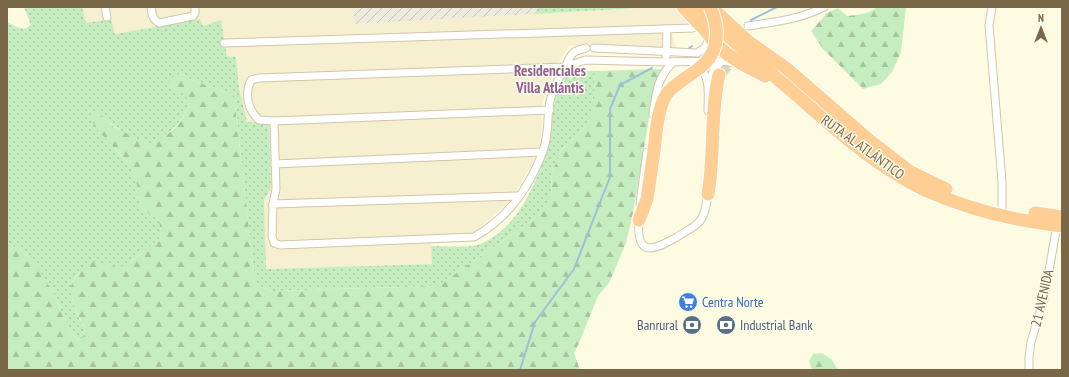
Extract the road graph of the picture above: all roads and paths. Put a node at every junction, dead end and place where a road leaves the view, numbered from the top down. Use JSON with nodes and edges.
{"nodes":[{"id":1,"x":105,"y":7,"type":"edge"},
{"id":2,"x":151,"y":7,"type":"edge"},
{"id":3,"x":195,"y":7,"type":"edge"},
{"id":4,"x":683,"y":7,"type":"edge"},
{"id":5,"x":696,"y":7,"type":"edge"},
{"id":6,"x":710,"y":7,"type":"edge"},
{"id":7,"x":726,"y":7,"type":"edge"},
{"id":8,"x":824,"y":7,"type":"edge"},
{"id":9,"x":992,"y":7,"type":"edge"},
{"id":10,"x":107,"y":16,"type":"dead end"},
{"id":11,"x":748,"y":26,"type":"dead end"},
{"id":12,"x":693,"y":28,"type":"dead end"},
{"id":13,"x":667,"y":29,"type":"junction"},
{"id":14,"x":708,"y":33,"type":"junction"},
{"id":15,"x":224,"y":43,"type":"dead end"},
{"id":16,"x":594,"y":48,"type":"dead end"},
{"id":17,"x":666,"y":52,"type":"junction"},
{"id":18,"x":760,"y":59,"type":"dead end"},
{"id":19,"x":585,"y":60,"type":"junction"},
{"id":20,"x":722,"y":61,"type":"junction"},
{"id":21,"x":669,"y":62,"type":"junction"},
{"id":22,"x":694,"y":62,"type":"junction"},
{"id":23,"x":742,"y":64,"type":"junction"},
{"id":24,"x":565,"y":67,"type":"junction"},
{"id":25,"x":786,"y":68,"type":"junction"},
{"id":26,"x":719,"y":75,"type":"tunnel mouth"},
{"id":27,"x":708,"y":87,"type":"junction"},
{"id":28,"x":789,"y":90,"type":"junction"},
{"id":29,"x":550,"y":110,"type":"junction"},
{"id":30,"x":274,"y":122,"type":"junction"},
{"id":31,"x":542,"y":152,"type":"junction"},
{"id":32,"x":276,"y":164,"type":"junction"},
{"id":33,"x":909,"y":171,"type":"junction"},
{"id":34,"x":708,"y":194,"type":"junction"},
{"id":35,"x":519,"y":196,"type":"junction"},
{"id":36,"x":273,"y":204,"type":"junction"},
{"id":37,"x":1002,"y":208,"type":"junction"},
{"id":38,"x":639,"y":220,"type":"junction"},
{"id":39,"x":1060,"y":223,"type":"edge"},
{"id":40,"x":1029,"y":370,"type":"edge"}],
"edges":[{"from":1,"to":10,"type":"street"},
{"from":2,"to":3,"type":"street"},
{"from":4,"to":14,"type":"highway"},
{"from":5,"to":28,"type":"highway","name":"RUTA AL ATLÁNTICO"},
{"from":6,"to":25,"type":"highway","name":"RUTA AL ATLÁNTICO"},
{"from":6,"to":38,"type":"highway","bridge":true},
{"from":7,"to":25,"type":"highway"},
{"from":8,"to":11,"type":"street"},
{"from":9,"to":37,"type":"street"},
{"from":12,"to":13,"type":"street"},
{"from":13,"to":15,"type":"street"},
{"from":13,"to":17,"type":"street"},
{"from":14,"to":17,"type":"street"},
{"from":14,"to":23,"type":"highway"},
{"from":16,"to":17,"type":"street"},
{"from":17,"to":21,"type":"street"},
{"from":18,"to":33,"type":"highway"},
{"from":19,"to":21,"type":"street"},
{"from":19,"to":24,"type":"street"},
{"from":19,"to":24,"type":"street"},
{"from":20,"to":22,"type":"street"},
{"from":20,"to":23,"type":"street"},
{"from":20,"to":27,"type":"street"},
{"from":21,"to":22,"type":"street"},
{"from":21,"to":38,"type":"street"},
{"from":22,"to":27,"type":"street"},
{"from":23,"to":28,"type":"highway"},
{"from":24,"to":29,"type":"street"},
{"from":24,"to":30,"type":"street"},
{"from":25,"to":33,"type":"highway","name":"RUTA AL ATLÁNTICO"},
{"from":26,"to":34,"type":"highway"},
{"from":27,"to":34,"type":"street"},
{"from":28,"to":39,"type":"highway","name":"RUTA AL ATLÁNTICO"},
{"from":29,"to":30,"type":"street"},
{"from":29,"to":31,"type":"street"},
{"from":30,"to":32,"type":"street"},
{"from":31,"to":32,"type":"street"},
{"from":31,"to":35,"type":"street"},
{"from":32,"to":36,"type":"street"},
{"from":33,"to":37,"type":"highway","name":"RUTA AL ATLÁNTICO"},
{"from":34,"to":38,"type":"street"},
{"from":35,"to":36,"type":"street"},
{"from":35,"to":36,"type":"street"},
{"from":37,"to":39,"type":"highway","name":"RUTA AL ATLÁNTICO"},
{"from":39,"to":40,"type":"street","name":"21 AVENIDA"}]}
